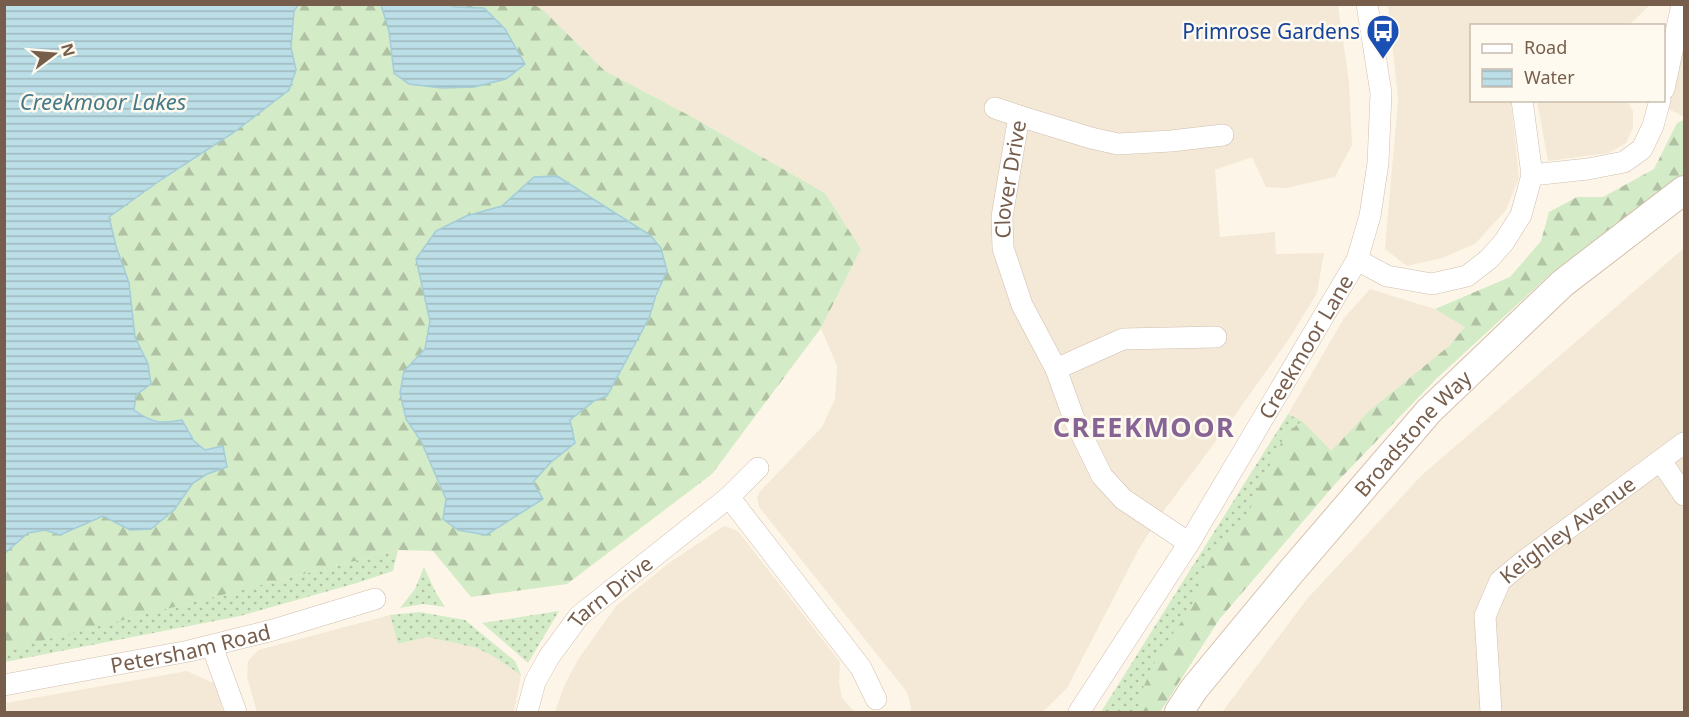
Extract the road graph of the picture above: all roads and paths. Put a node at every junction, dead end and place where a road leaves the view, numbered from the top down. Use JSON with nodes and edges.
{"nodes":[{"id":1,"x":1367,"y":4,"type":"edge"},
{"id":2,"x":1682,"y":4,"type":"edge"},
{"id":3,"x":1665,"y":85,"type":"edge"},
{"id":4,"x":1522,"y":102,"type":"edge"},
{"id":5,"x":1659,"y":102,"type":"edge"},
{"id":6,"x":995,"y":108,"type":"dead end"},
{"id":7,"x":1019,"y":116,"type":"junction"},
{"id":8,"x":1223,"y":135,"type":"dead end"},
{"id":9,"x":1533,"y":175,"type":"junction"},
{"id":10,"x":1684,"y":190,"type":"edge"},
{"id":11,"x":1358,"y":260,"type":"junction"},
{"id":12,"x":1216,"y":337,"type":"dead end"},
{"id":13,"x":1056,"y":369,"type":"junction"},
{"id":14,"x":1684,"y":443,"type":"edge"},
{"id":15,"x":1661,"y":460,"type":"junction"},
{"id":16,"x":758,"y":468,"type":"dead end"},
{"id":17,"x":1684,"y":495,"type":"edge"},
{"id":18,"x":729,"y":497,"type":"junction"},
{"id":19,"x":1189,"y":543,"type":"junction"},
{"id":20,"x":375,"y":599,"type":"dead end"},
{"id":21,"x":212,"y":646,"type":"junction"},
{"id":22,"x":4,"y":685,"type":"edge"},
{"id":23,"x":876,"y":699,"type":"dead end"},
{"id":24,"x":236,"y":712,"type":"edge"},
{"id":25,"x":527,"y":712,"type":"edge"},
{"id":26,"x":1079,"y":712,"type":"edge"},
{"id":27,"x":1179,"y":712,"type":"edge"},
{"id":28,"x":1491,"y":712,"type":"edge"}],
"edges":[{"from":1,"to":11,"type":"street","name":"Creekmoor Lane"},
{"from":2,"to":3,"type":"street"},
{"from":4,"to":9,"type":"street"},
{"from":5,"to":9,"type":"street"},
{"from":6,"to":7,"type":"street"},
{"from":7,"to":8,"type":"street","name":"Clover Drive"},
{"from":7,"to":13,"type":"street","name":"Clover Drive"},
{"from":9,"to":11,"type":"street"},
{"from":10,"to":27,"type":"street","name":"Broadstone Way"},
{"from":11,"to":19,"type":"street","name":"Creekmoor Lane"},
{"from":12,"to":13,"type":"street"},
{"from":13,"to":19,"type":"street","name":"Clover Drive"},
{"from":14,"to":15,"type":"street","name":"Keighley Avenue"},
{"from":15,"to":17,"type":"street"},
{"from":15,"to":28,"type":"street","name":"Keighley Avenue"},
{"from":16,"to":18,"type":"street","name":"Tarn Drive"},
{"from":18,"to":23,"type":"street"},
{"from":18,"to":25,"type":"street","name":"Tarn Drive"},
{"from":19,"to":26,"type":"street","name":"Creekmoor Lane"},
{"from":20,"to":21,"type":"street","name":"Petersham Road"},
{"from":21,"to":22,"type":"street","name":"Petersham Road"},
{"from":21,"to":24,"type":"street"}]}
